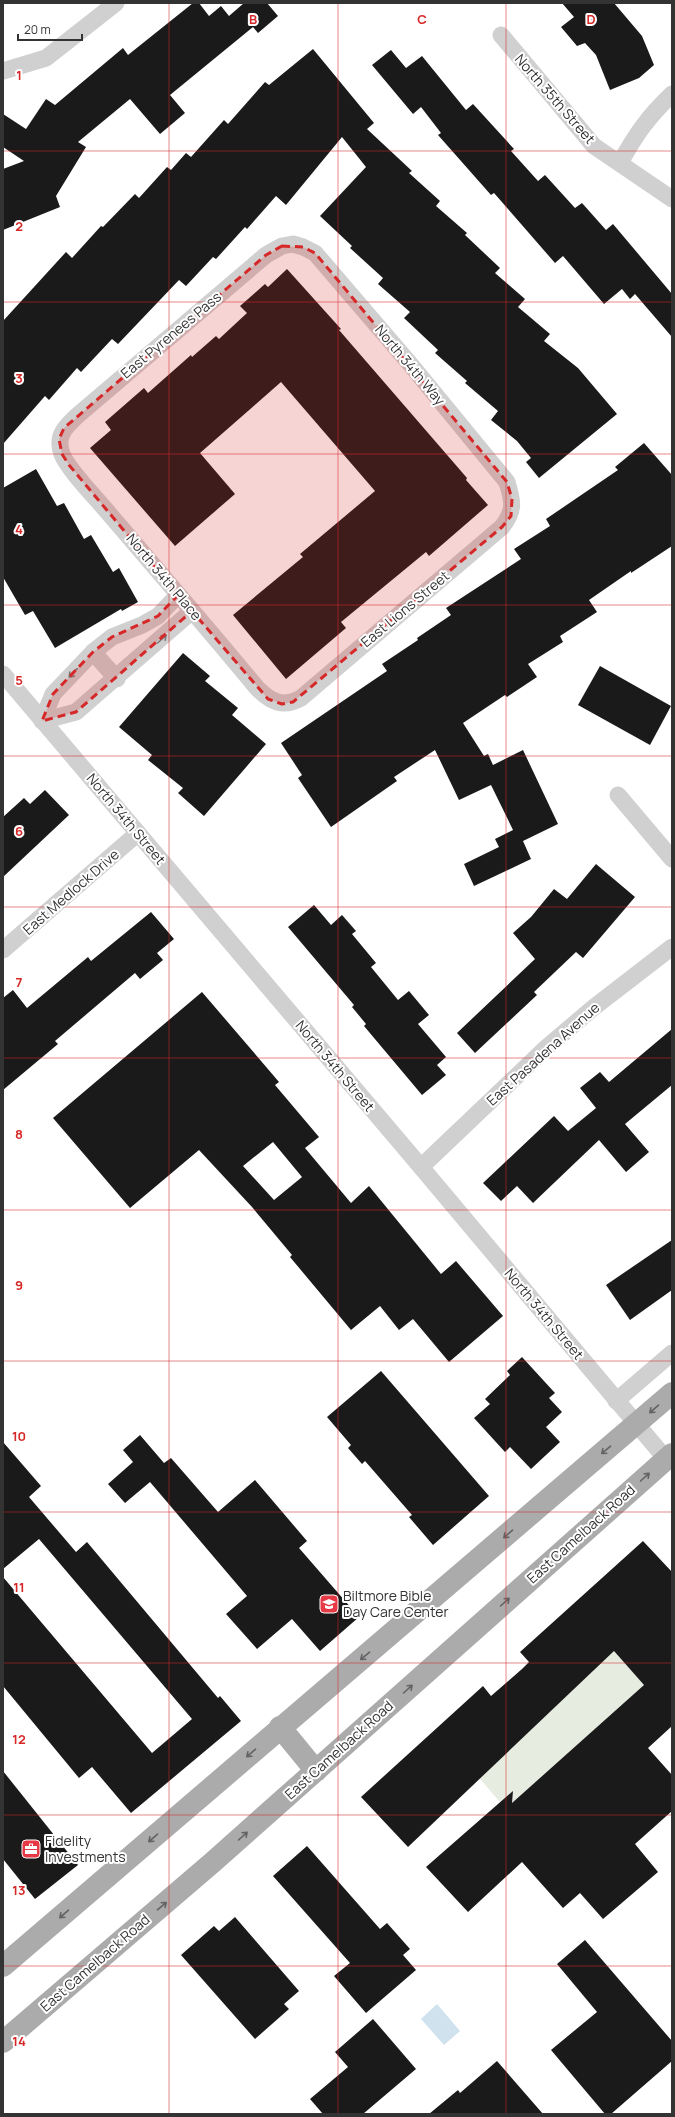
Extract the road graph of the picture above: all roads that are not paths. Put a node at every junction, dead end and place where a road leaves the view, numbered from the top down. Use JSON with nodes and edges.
{"nodes":[{"id":1,"x":116,"y":3,"type":"edge"},
{"id":2,"x":501,"y":35,"type":"dead end"},
{"id":3,"x":3,"y":71,"type":"edge"},
{"id":4,"x":672,"y":94,"type":"edge"},
{"id":5,"x":620,"y":163,"type":"junction"},
{"id":6,"x":672,"y":198,"type":"edge"},
{"id":7,"x":293,"y":244,"type":"joint"},
{"id":8,"x":59,"y":439,"type":"joint"},
{"id":9,"x":512,"y":499,"type":"joint"},
{"id":10,"x":178,"y":595,"type":"junction"},
{"id":11,"x":192,"y":611,"type":"junction"},
{"id":12,"x":93,"y":652,"type":"junction"},
{"id":13,"x":3,"y":674,"type":"edge"},
{"id":14,"x":116,"y":679,"type":"junction"},
{"id":15,"x":282,"y":704,"type":"joint"},
{"id":16,"x":42,"y":721,"type":"junction"},
{"id":17,"x":618,"y":795,"type":"dead end"},
{"id":18,"x":138,"y":834,"type":"junction"},
{"id":19,"x":672,"y":859,"type":"edge"},
{"id":20,"x":672,"y":947,"type":"edge"},
{"id":21,"x":3,"y":950,"type":"edge"},
{"id":22,"x":421,"y":1167,"type":"junction"},
{"id":23,"x":672,"y":1353,"type":"edge"},
{"id":24,"x":672,"y":1393,"type":"edge"},
{"id":25,"x":616,"y":1401,"type":"junction"},
{"id":26,"x":636,"y":1424,"type":"junction"},
{"id":27,"x":669,"y":1456,"type":"edge"},
{"id":28,"x":280,"y":1727,"type":"junction"},
{"id":29,"x":316,"y":1771,"type":"junction"},
{"id":30,"x":3,"y":1966,"type":"edge"},
{"id":31,"x":3,"y":2042,"type":"edge"}],
"edges":[{"from":1,"to":3,"type":"street"},
{"from":2,"to":5,"type":"street","name":"North 35th Street"},
{"from":4,"to":5,"type":"street"},
{"from":5,"to":6,"type":"street","name":"North 35th Street"},
{"from":7,"to":8,"type":"street","name":"East Pyrenees Pass"},
{"from":7,"to":9,"type":"street","name":"North 34th Way"},
{"from":8,"to":10,"type":"street","name":"North 34th Place"},
{"from":9,"to":15,"type":"street","name":"East Lions Street"},
{"from":10,"to":11,"type":"street","name":"North 34th Place"},
{"from":10,"to":12,"type":"street"},
{"from":14,"to":11,"type":"street","one_way":true},
{"from":11,"to":15,"type":"street","name":"North 34th Place"},
{"from":12,"to":14,"type":"street"},
{"from":12,"to":16,"type":"street","one_way":true},
{"from":13,"to":16,"type":"street","name":"North 34th Street"},
{"from":14,"to":16,"type":"street"},
{"from":16,"to":18,"type":"street","name":"North 34th Street"},
{"from":17,"to":19,"type":"street"},
{"from":18,"to":21,"type":"street","name":"East Medlock Drive"},
{"from":18,"to":22,"type":"street","name":"North 34th Street"},
{"from":20,"to":22,"type":"street","name":"East Pasadena Avenue"},
{"from":22,"to":25,"type":"street","name":"North 34th Street"},
{"from":23,"to":25,"type":"street"},
{"from":24,"to":26,"type":"main road","one_way":true},
{"from":25,"to":26,"type":"street","name":"North 34th Street"},
{"from":26,"to":27,"type":"street","name":"North 34th Street"},
{"from":26,"to":28,"type":"main road","one_way":true},
{"from":29,"to":27,"type":"main road","name":"East Camelback Road","one_way":true},
{"from":28,"to":29,"type":"main road"},
{"from":28,"to":30,"type":"main road","one_way":true},
{"from":31,"to":29,"type":"main road","name":"East Camelback Road","one_way":true}]}
